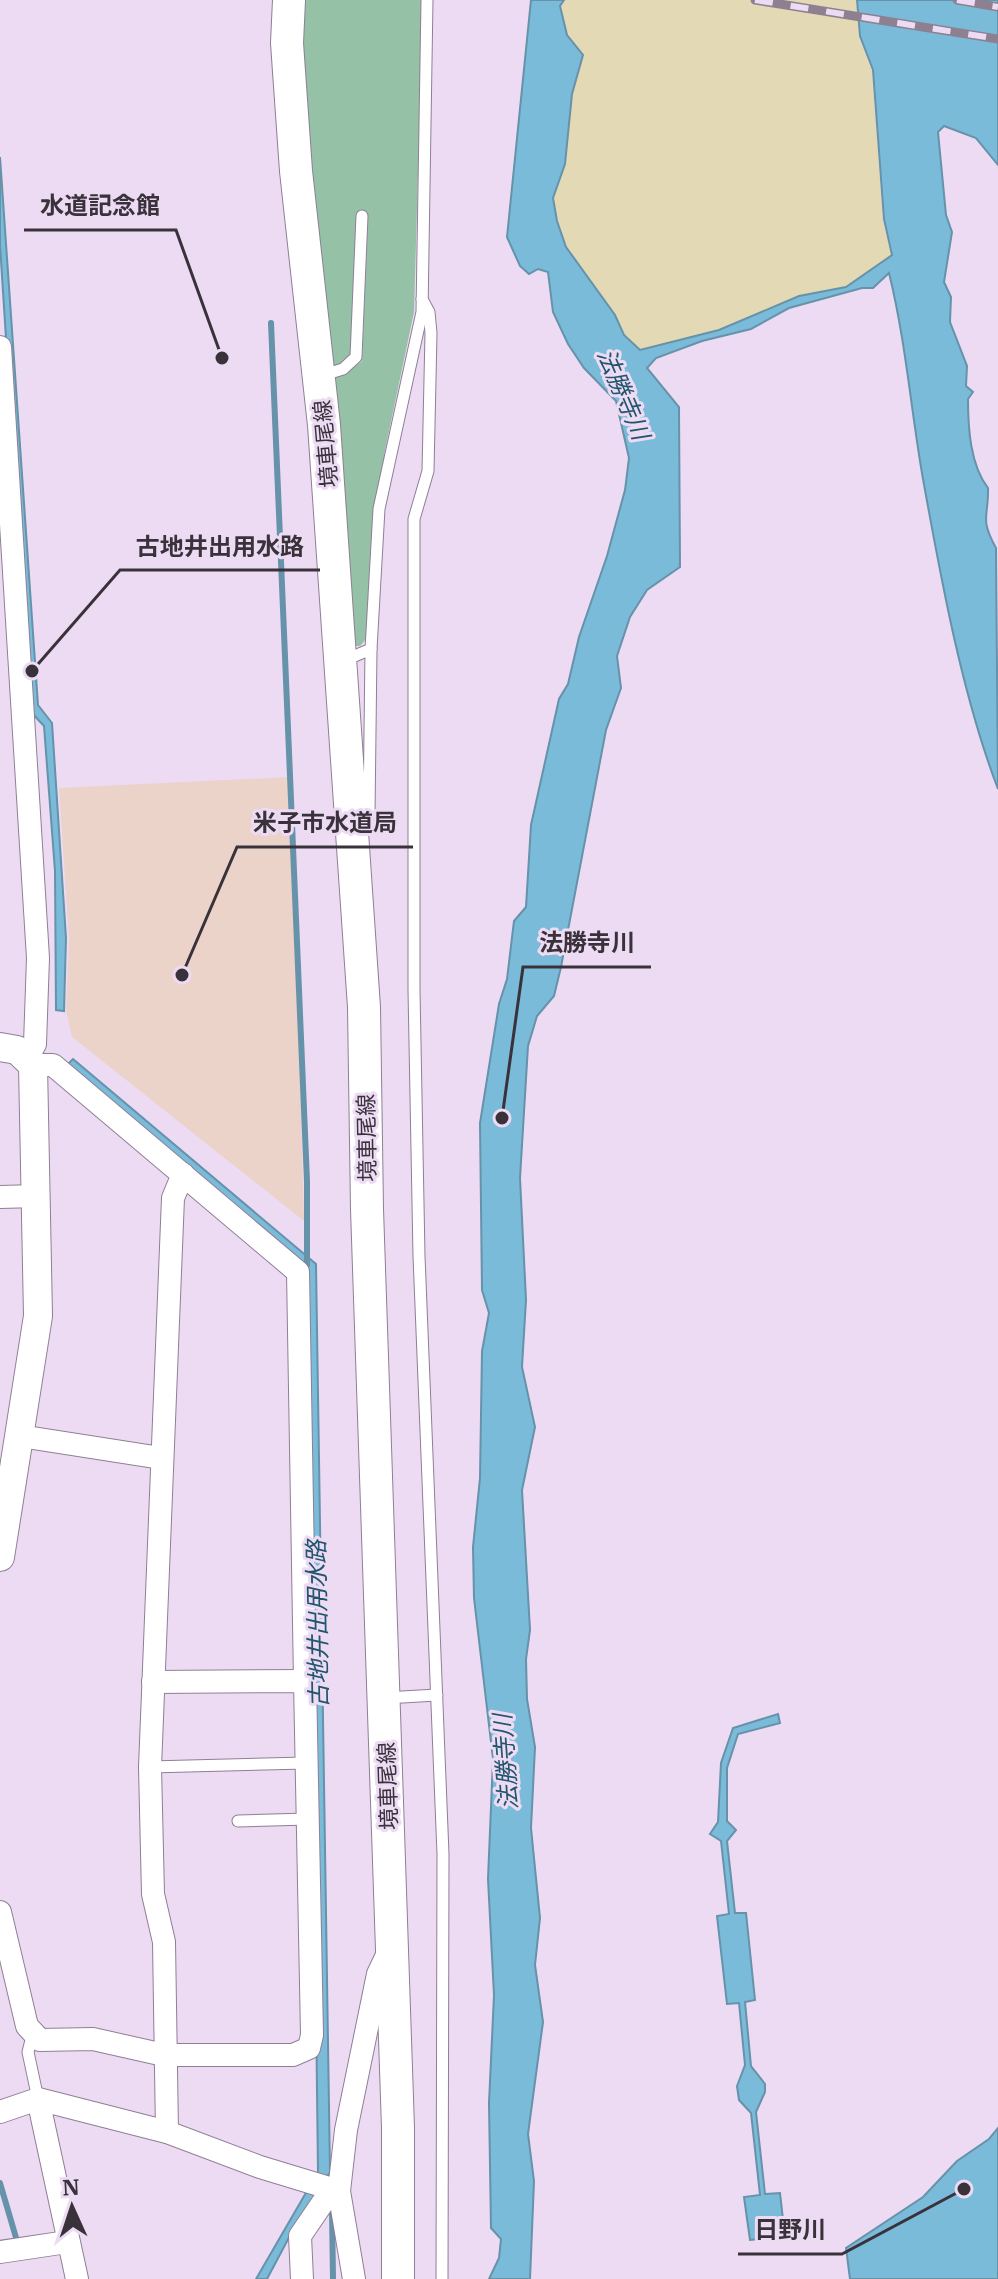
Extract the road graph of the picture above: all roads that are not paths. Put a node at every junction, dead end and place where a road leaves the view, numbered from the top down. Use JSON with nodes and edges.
{"nodes":[{"id":1,"x":289,"y":0,"type":"edge"},
{"id":2,"x":427,"y":0,"type":"edge"},
{"id":3,"x":362,"y":216,"type":"dead end"},
{"id":4,"x":422,"y":299,"type":"junction"},
{"id":5,"x":0,"y":347,"type":"edge"},
{"id":6,"x":318,"y":377,"type":"junction"},
{"id":7,"x":4,"y":452,"type":"edge"},
{"id":8,"x":357,"y":655,"type":"junction"},
{"id":9,"x":0,"y":705,"type":"edge"},
{"id":10,"x":22,"y":725,"type":"junction"},
{"id":11,"x":0,"y":1047,"type":"edge"},
{"id":12,"x":31,"y":1061,"type":"junction"},
{"id":13,"x":183,"y":1174,"type":"junction"},
{"id":14,"x":37,"y":1196,"type":"junction"},
{"id":15,"x":0,"y":1197,"type":"edge"},
{"id":16,"x":20,"y":1436,"type":"junction"},
{"id":17,"x":161,"y":1458,"type":"junction"},
{"id":18,"x":0,"y":1557,"type":"edge"},
{"id":19,"x":305,"y":1681,"type":"junction"},
{"id":20,"x":153,"y":1682,"type":"junction"},
{"id":21,"x":437,"y":1695,"type":"junction"},
{"id":22,"x":385,"y":1698,"type":"junction"},
{"id":23,"x":306,"y":1763,"type":"junction"},
{"id":24,"x":150,"y":1767,"type":"junction"},
{"id":25,"x":308,"y":1819,"type":"junction"},
{"id":26,"x":238,"y":1821,"type":"dead end"},
{"id":27,"x":0,"y":1912,"type":"edge"},
{"id":28,"x":391,"y":1946,"type":"junction"},
{"id":29,"x":32,"y":2036,"type":"junction"},
{"id":30,"x":164,"y":2055,"type":"junction"},
{"id":31,"x":38,"y":2099,"type":"junction"},
{"id":32,"x":0,"y":2112,"type":"edge"},
{"id":33,"x":167,"y":2132,"type":"junction"},
{"id":34,"x":326,"y":2187,"type":"junction"},
{"id":35,"x":67,"y":2242,"type":"junction"},
{"id":36,"x":0,"y":2252,"type":"edge"},
{"id":37,"x":77,"y":2279,"type":"edge"},
{"id":38,"x":302,"y":2279,"type":"edge"},
{"id":39,"x":354,"y":2279,"type":"edge"},
{"id":40,"x":398,"y":2279,"type":"edge"},
{"id":41,"x":442,"y":2279,"type":"edge"}],
"edges":[{"from":1,"to":6,"type":"main road","name":"境車尾線"},
{"from":2,"to":4,"type":"lane"},
{"from":3,"to":6,"type":"lane"},
{"from":4,"to":8,"type":"lane"},
{"from":4,"to":21,"type":"lane"},
{"from":5,"to":7,"type":"street"},
{"from":6,"to":8,"type":"main road","name":"境車尾線"},
{"from":7,"to":10,"type":"street"},
{"from":8,"to":22,"type":"main road","name":"境車尾線"},
{"from":9,"to":10,"type":"street"},
{"from":10,"to":12,"type":"street"},
{"from":11,"to":12,"type":"street"},
{"from":12,"to":13,"type":"street"},
{"from":12,"to":14,"type":"street"},
{"from":13,"to":17,"type":"street"},
{"from":13,"to":19,"type":"street"},
{"from":14,"to":15,"type":"street"},
{"from":14,"to":16,"type":"street"},
{"from":16,"to":17,"type":"street"},
{"from":16,"to":18,"type":"street"},
{"from":17,"to":20,"type":"street"},
{"from":19,"to":20,"type":"street"},
{"from":19,"to":23,"type":"street"},
{"from":20,"to":24,"type":"street"},
{"from":21,"to":22,"type":"lane"},
{"from":21,"to":41,"type":"lane"},
{"from":22,"to":28,"type":"main road","name":"境車尾線"},
{"from":23,"to":24,"type":"lane"},
{"from":23,"to":25,"type":"street"},
{"from":24,"to":30,"type":"street"},
{"from":25,"to":26,"type":"lane"},
{"from":25,"to":30,"type":"street"},
{"from":27,"to":29,"type":"street"},
{"from":28,"to":34,"type":"street"},
{"from":28,"to":40,"type":"main road","name":"境車尾線"},
{"from":29,"to":30,"type":"street"},
{"from":29,"to":31,"type":"lane"},
{"from":30,"to":33,"type":"street"},
{"from":31,"to":32,"type":"street"},
{"from":31,"to":33,"type":"street"},
{"from":31,"to":35,"type":"street"},
{"from":33,"to":34,"type":"street"},
{"from":34,"to":38,"type":"street"},
{"from":34,"to":39,"type":"street"},
{"from":35,"to":36,"type":"street"},
{"from":35,"to":37,"type":"street"}]}
